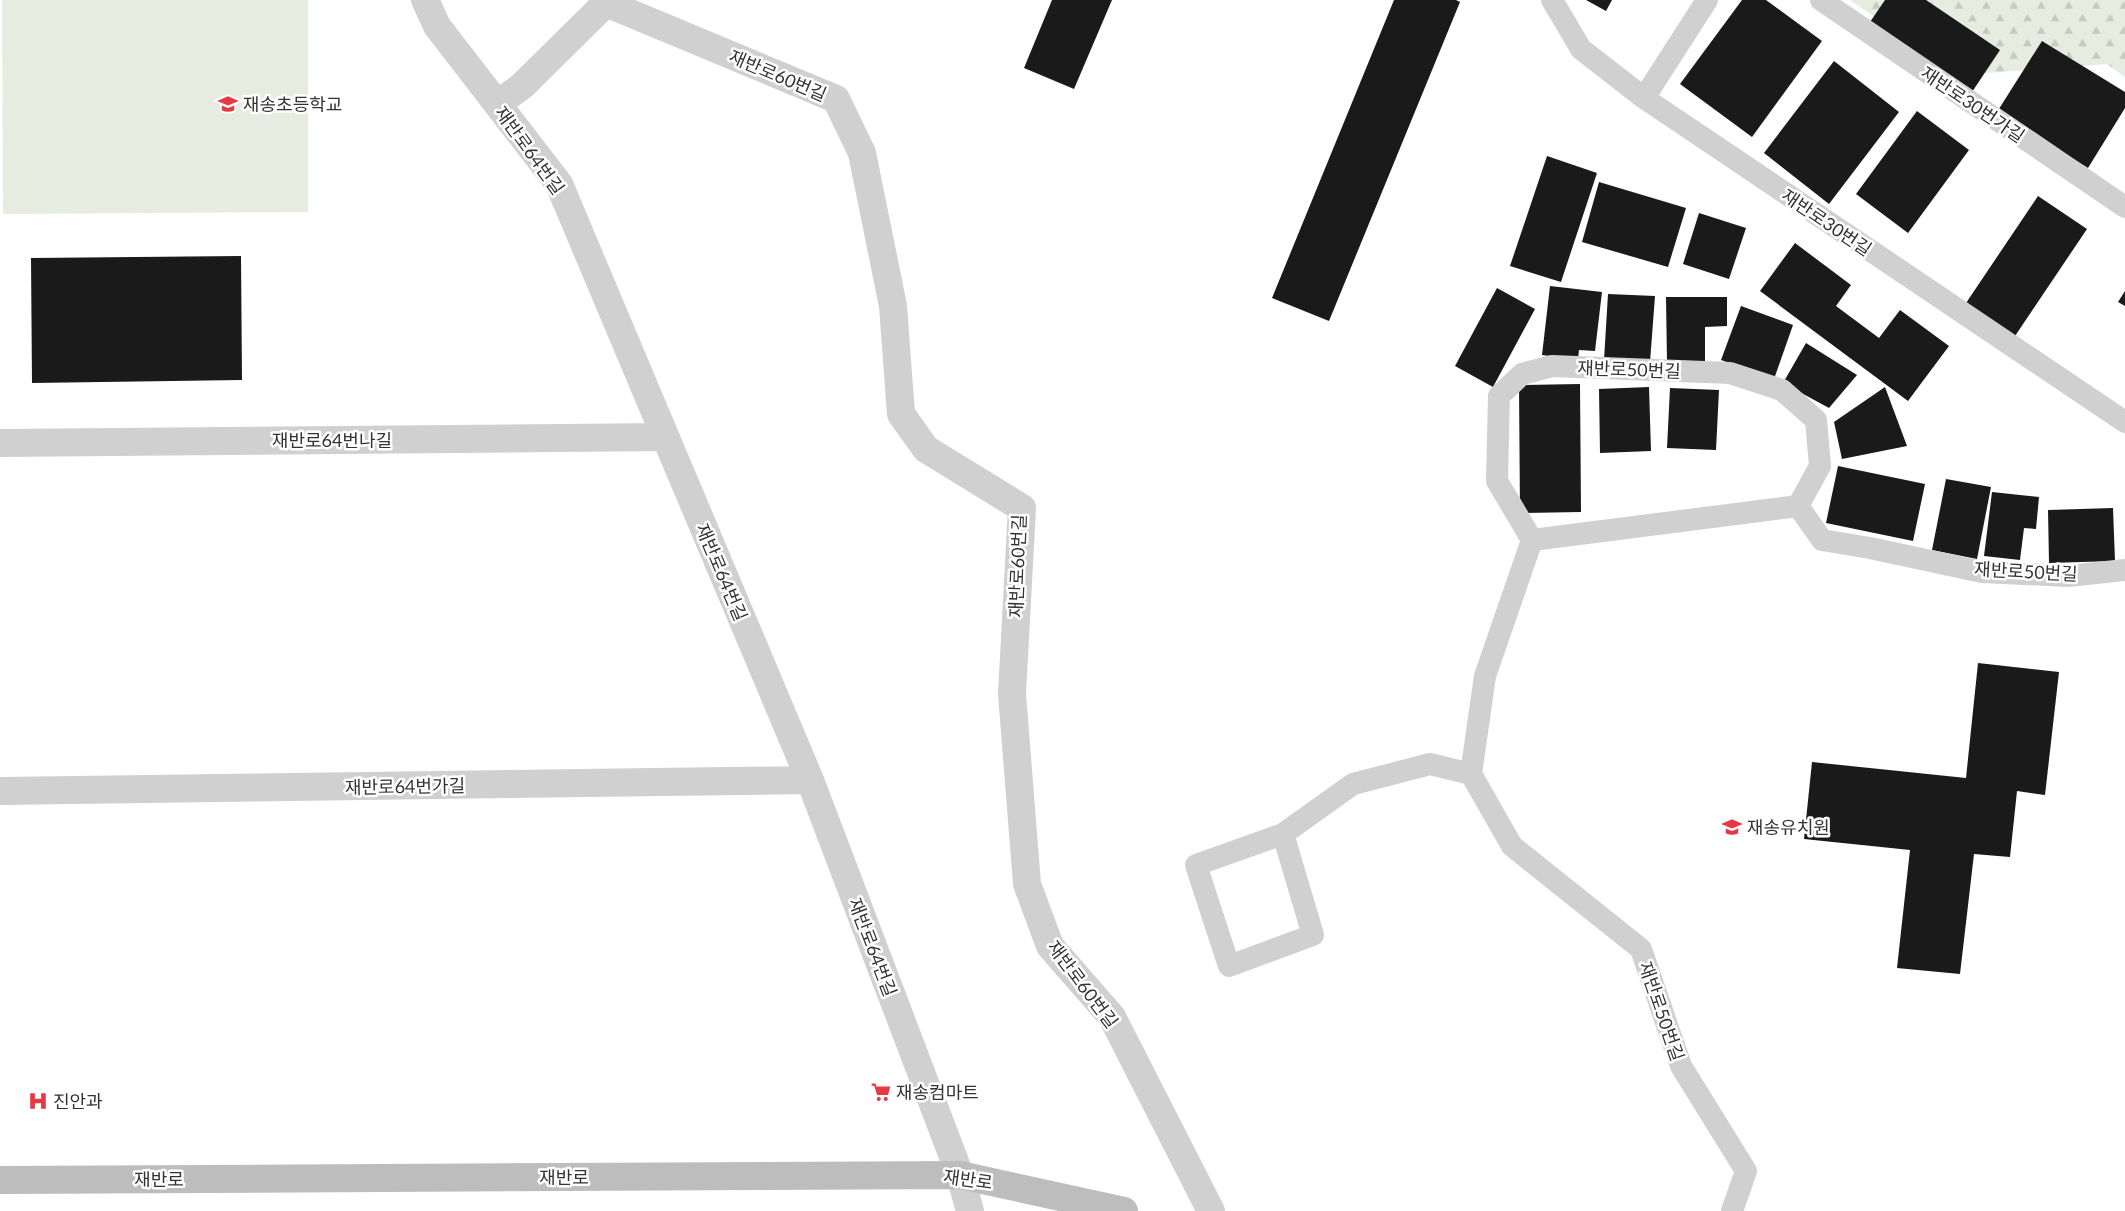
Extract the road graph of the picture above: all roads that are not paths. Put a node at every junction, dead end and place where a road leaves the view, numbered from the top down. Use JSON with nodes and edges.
{"nodes":[{"id":1,"x":425,"y":0,"type":"edge"},
{"id":2,"x":1552,"y":0,"type":"edge"},
{"id":3,"x":1706,"y":0,"type":"edge"},
{"id":4,"x":1821,"y":0,"type":"edge"},
{"id":5,"x":605,"y":1,"type":"edge"},
{"id":6,"x":1644,"y":98,"type":"junction"},
{"id":7,"x":496,"y":104,"type":"junction"},
{"id":8,"x":2125,"y":207,"type":"edge"},
{"id":9,"x":2125,"y":422,"type":"edge"},
{"id":10,"x":665,"y":437,"type":"junction"},
{"id":11,"x":0,"y":443,"type":"edge"},
{"id":12,"x":1798,"y":506,"type":"junction"},
{"id":13,"x":1532,"y":540,"type":"junction"},
{"id":14,"x":2125,"y":570,"type":"edge"},
{"id":15,"x":1471,"y":774,"type":"junction"},
{"id":16,"x":810,"y":780,"type":"junction"},
{"id":17,"x":0,"y":791,"type":"edge"},
{"id":18,"x":1283,"y":834,"type":"junction"},
{"id":19,"x":960,"y":1175,"type":"junction"},
{"id":20,"x":0,"y":1180,"type":"edge"},
{"id":21,"x":970,"y":1211,"type":"edge"},
{"id":22,"x":1124,"y":1211,"type":"edge"},
{"id":23,"x":1211,"y":1211,"type":"edge"},
{"id":24,"x":1732,"y":1211,"type":"edge"}],
"edges":[{"from":1,"to":7,"type":"street","name":"재반로64번길"},
{"from":2,"to":6,"type":"lane","name":"재반로30번길"},
{"from":3,"to":6,"type":"lane"},
{"from":4,"to":8,"type":"lane","name":"재반로30번가길"},
{"from":5,"to":7,"type":"street"},
{"from":5,"to":23,"type":"street","name":"재반로60번길"},
{"from":6,"to":9,"type":"lane","name":"재반로30번길"},
{"from":7,"to":10,"type":"street","name":"재반로64번길"},
{"from":10,"to":11,"type":"street","name":"재반로64번나길"},
{"from":10,"to":16,"type":"street","name":"재반로64번길"},
{"from":12,"to":13,"type":"lane"},
{"from":12,"to":13,"type":"lane","name":"재반로50번길"},
{"from":12,"to":14,"type":"lane","name":"재반로50번길"},
{"from":13,"to":15,"type":"lane"},
{"from":15,"to":18,"type":"lane"},
{"from":15,"to":24,"type":"lane","name":"재반로50번길"},
{"from":16,"to":17,"type":"street","name":"재반로64번가길"},
{"from":16,"to":19,"type":"street","name":"재반로64번길"},
{"from":18,"to":18,"type":"lane"},
{"from":19,"to":20,"type":"main road","name":"재반로"},
{"from":19,"to":21,"type":"street","name":"재반로64번길"},
{"from":19,"to":22,"type":"main road","name":"재반로"}]}
